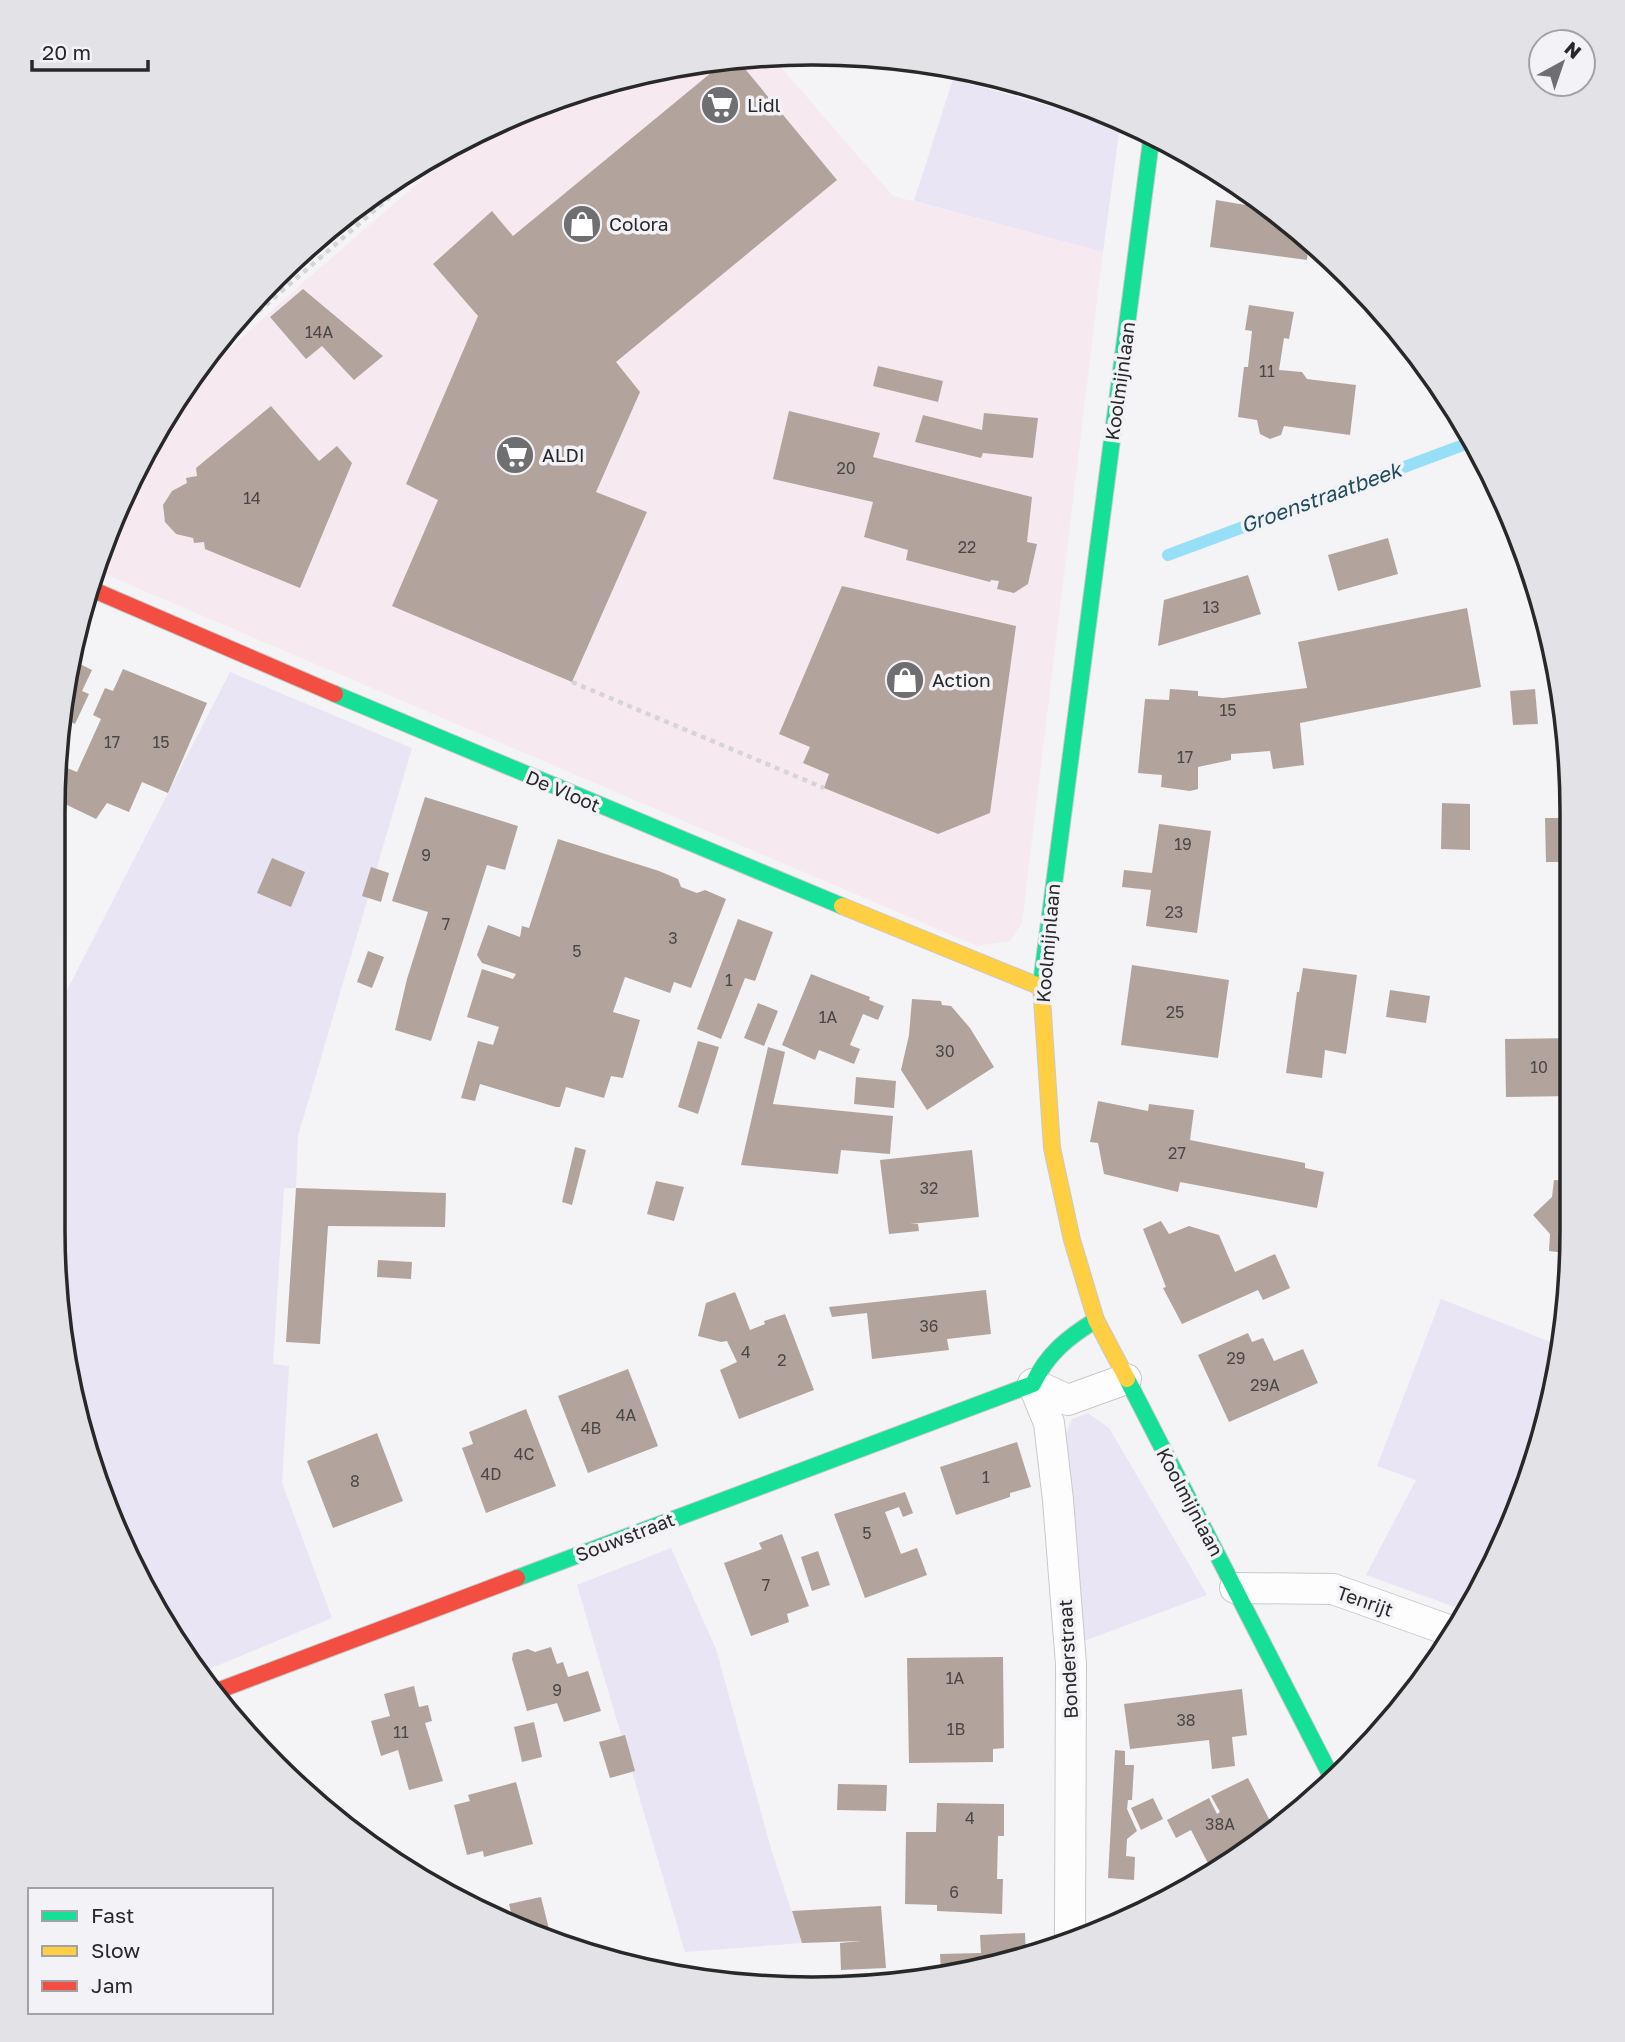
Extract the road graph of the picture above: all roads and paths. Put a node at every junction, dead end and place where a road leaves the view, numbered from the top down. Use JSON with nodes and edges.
{"nodes":[{"id":1,"x":1150,"y":146,"type":"edge"},
{"id":2,"x":392,"y":195,"type":"edge"},
{"id":3,"x":252,"y":317,"type":"edge"},
{"id":4,"x":98,"y":592,"type":"edge"},
{"id":5,"x":572,"y":682,"type":"dead end"},
{"id":6,"x":824,"y":788,"type":"dead end"},
{"id":7,"x":1041,"y":987,"type":"junction"},
{"id":8,"x":1096,"y":1320,"type":"junction"},
{"id":9,"x":1126,"y":1380,"type":"junction"},
{"id":10,"x":1033,"y":1384,"type":"junction"},
{"id":11,"x":1235,"y":1588,"type":"junction"},
{"id":12,"x":1444,"y":1629,"type":"edge"},
{"id":13,"x":222,"y":1689,"type":"edge"},
{"id":14,"x":1329,"y":1770,"type":"edge"},
{"id":15,"x":1070,"y":1931,"type":"edge"}],
"edges":[{"from":1,"to":7,"type":"street","name":"Koolmijnlaan"},
{"from":2,"to":3,"type":"path"},
{"from":4,"to":7,"type":"street","name":"De Vloot"},
{"from":5,"to":6,"type":"path"},
{"from":7,"to":8,"type":"street","name":"Koolmijnlaan"},
{"from":8,"to":9,"type":"street","name":"Koolmijnlaan"},
{"from":8,"to":10,"type":"street"},
{"from":9,"to":10,"type":"street"},
{"from":9,"to":11,"type":"street","name":"Koolmijnlaan"},
{"from":10,"to":13,"type":"street","name":"Souwstraat"},
{"from":10,"to":15,"type":"street","name":"Bonderstraat"},
{"from":11,"to":12,"type":"street","name":"Tenrijt"},
{"from":11,"to":14,"type":"street","name":"Koolmijnlaan"}]}
